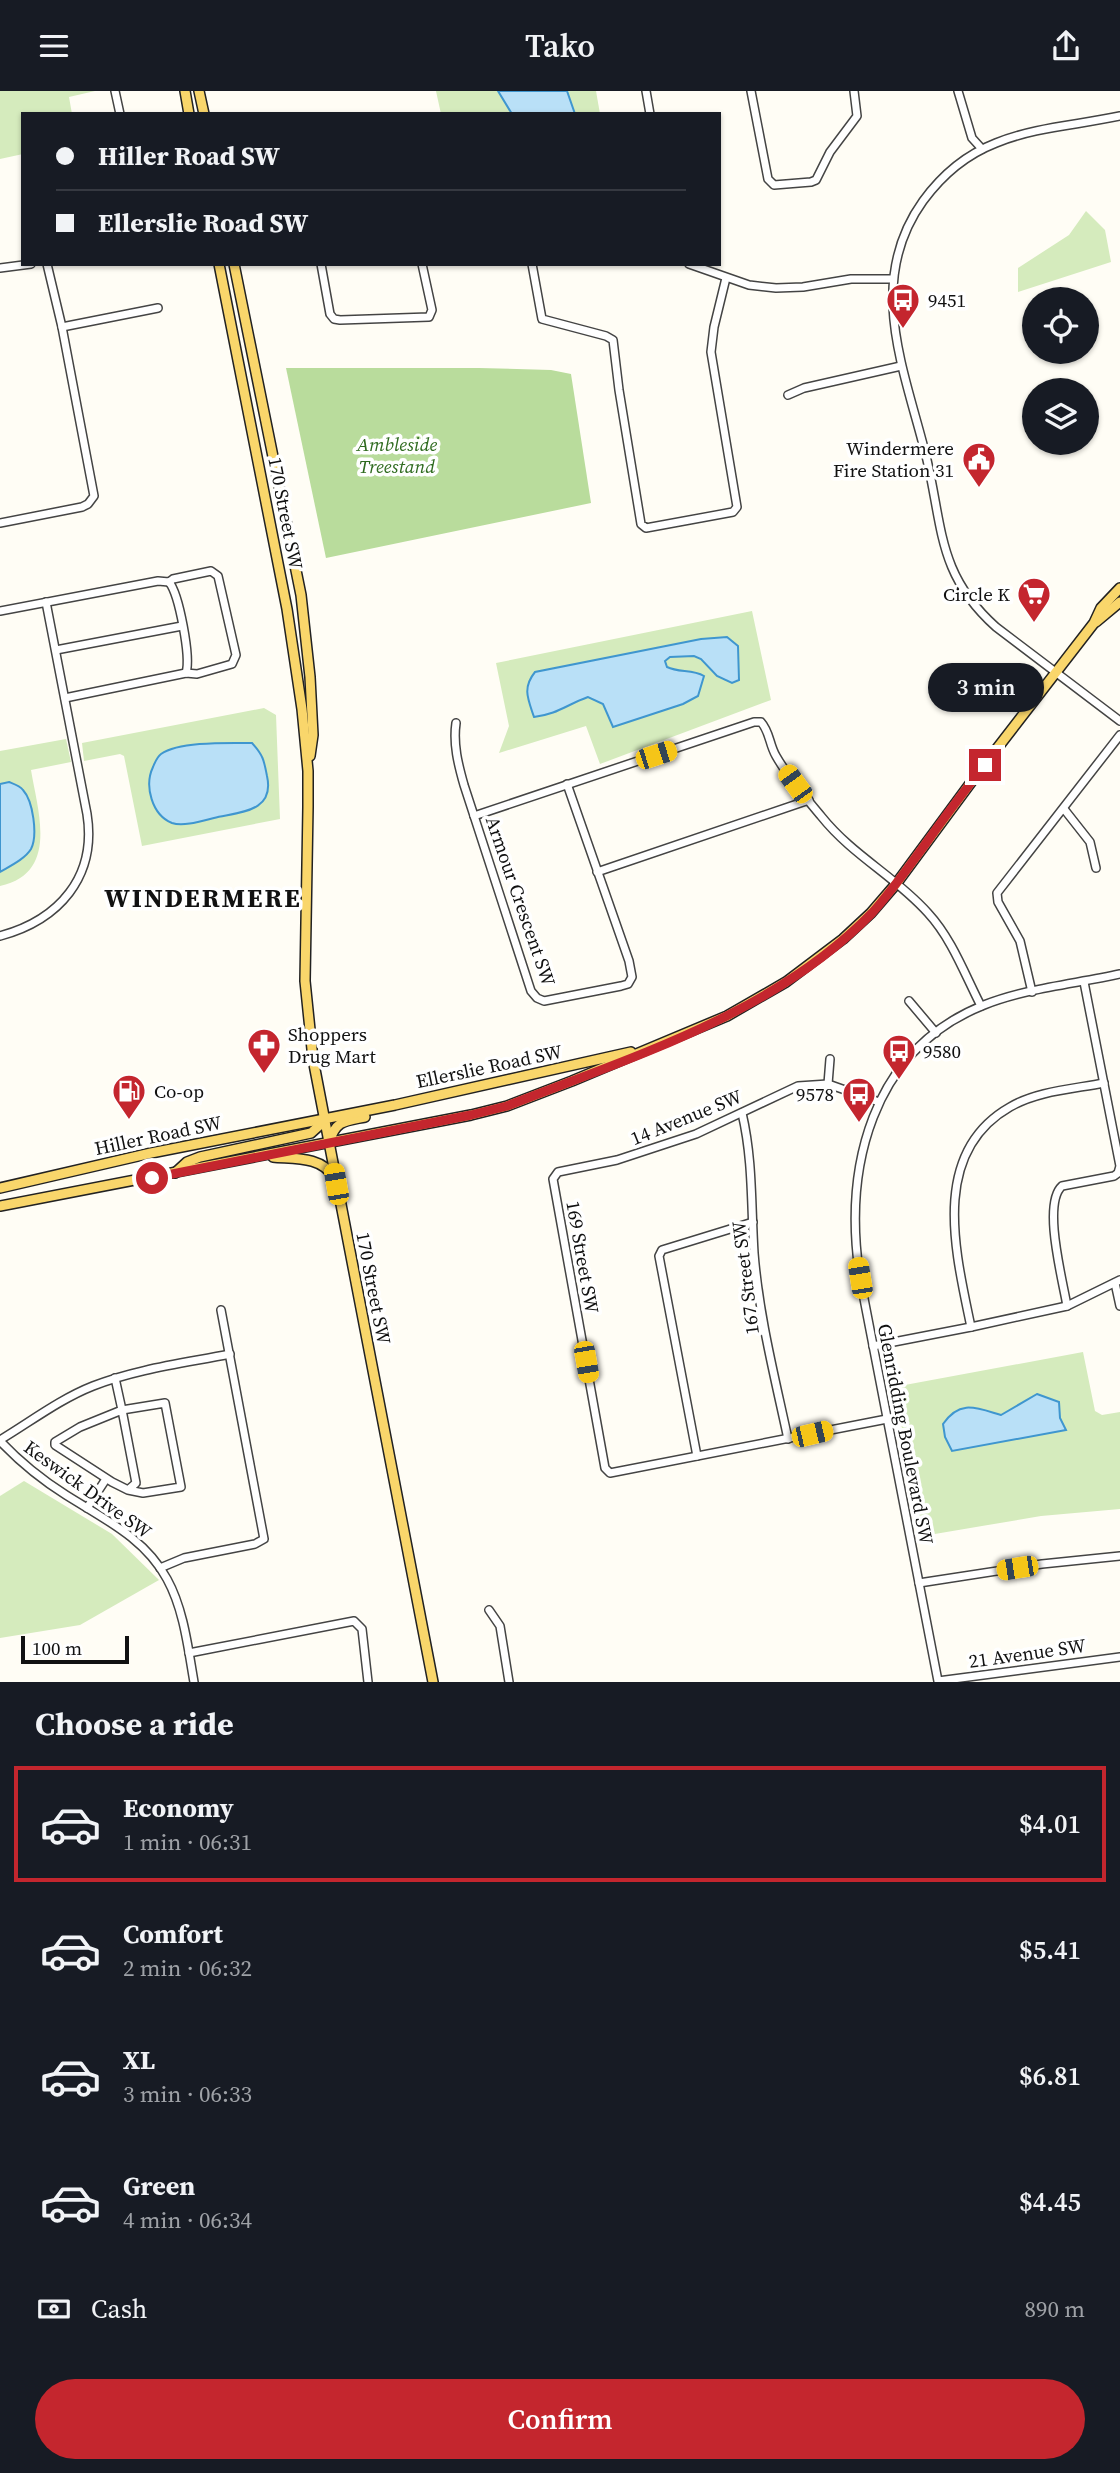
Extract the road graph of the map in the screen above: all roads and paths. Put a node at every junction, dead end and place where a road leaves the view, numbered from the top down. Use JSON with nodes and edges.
{"nodes":[{"id":1,"x":115,"y":91,"type":"edge"},
{"id":2,"x":185,"y":91,"type":"edge"},
{"id":3,"x":199,"y":91,"type":"edge"},
{"id":4,"x":646,"y":91,"type":"edge"},
{"id":5,"x":751,"y":91,"type":"edge"},
{"id":6,"x":854,"y":91,"type":"edge"},
{"id":7,"x":958,"y":91,"type":"edge"},
{"id":8,"x":120,"y":112,"type":"edge"},
{"id":9,"x":189,"y":112,"type":"edge"},
{"id":10,"x":204,"y":112,"type":"edge"},
{"id":11,"x":650,"y":112,"type":"edge"},
{"id":12,"x":1120,"y":116,"type":"edge"},
{"id":13,"x":982,"y":149,"type":"junction"},
{"id":14,"x":21,"y":265,"type":"edge"},
{"id":15,"x":47,"y":266,"type":"edge"},
{"id":16,"x":219,"y":266,"type":"edge"},
{"id":17,"x":234,"y":266,"type":"edge"},
{"id":18,"x":321,"y":266,"type":"edge"},
{"id":19,"x":422,"y":266,"type":"edge"},
{"id":20,"x":532,"y":266,"type":"edge"},
{"id":21,"x":694,"y":266,"type":"edge"},
{"id":22,"x":0,"y":268,"type":"edge"},
{"id":23,"x":726,"y":278,"type":"junction"},
{"id":24,"x":892,"y":279,"type":"junction"},
{"id":25,"x":158,"y":308,"type":"dead end"},
{"id":26,"x":62,"y":327,"type":"junction"},
{"id":27,"x":901,"y":366,"type":"junction"},
{"id":28,"x":788,"y":395,"type":"dead end"},
{"id":29,"x":0,"y":521,"type":"edge"},
{"id":30,"x":169,"y":582,"type":"junction"},
{"id":31,"x":1120,"y":588,"type":"edge"},
{"id":32,"x":46,"y":602,"type":"junction"},
{"id":33,"x":1120,"y":602,"type":"edge"},
{"id":34,"x":0,"y":611,"type":"edge"},
{"id":35,"x":1094,"y":623,"type":"junction"},
{"id":36,"x":181,"y":626,"type":"junction"},
{"id":37,"x":56,"y":650,"type":"junction"},
{"id":38,"x":186,"y":673,"type":"junction"},
{"id":39,"x":1056,"y":674,"type":"junction"},
{"id":40,"x":65,"y":698,"type":"junction"},
{"id":41,"x":1120,"y":721,"type":"edge"},
{"id":42,"x":456,"y":723,"type":"dead end"},
{"id":43,"x":1120,"y":735,"type":"edge"},
{"id":44,"x":308,"y":771,"type":"junction"},
{"id":45,"x":567,"y":784,"type":"junction"},
{"id":46,"x":808,"y":800,"type":"junction"},
{"id":47,"x":1064,"y":809,"type":"junction"},
{"id":48,"x":474,"y":816,"type":"junction"},
{"id":49,"x":1096,"y":867,"type":"dead end"},
{"id":50,"x":597,"y":872,"type":"junction"},
{"id":51,"x":896,"y":884,"type":"junction"},
{"id":52,"x":0,"y":936,"type":"edge"},
{"id":53,"x":1120,"y":974,"type":"edge"},
{"id":54,"x":1084,"y":982,"type":"junction"},
{"id":55,"x":1032,"y":992,"type":"junction"},
{"id":56,"x":909,"y":1000,"type":"dead end"},
{"id":57,"x":981,"y":1006,"type":"junction"},
{"id":58,"x":936,"y":1033,"type":"junction"},
{"id":59,"x":661,"y":1044,"type":"junction"},
{"id":60,"x":830,"y":1059,"type":"dead end"},
{"id":61,"x":1104,"y":1083,"type":"junction"},
{"id":62,"x":828,"y":1084,"type":"junction"},
{"id":63,"x":485,"y":1085,"type":"junction"},
{"id":64,"x":879,"y":1101,"type":"junction"},
{"id":65,"x":742,"y":1113,"type":"junction"},
{"id":66,"x":324,"y":1119,"type":"junction"},
{"id":67,"x":329,"y":1144,"type":"junction"},
{"id":68,"x":261,"y":1156,"type":"junction"},
{"id":69,"x":174,"y":1174,"type":"junction"},
{"id":70,"x":554,"y":1175,"type":"joint"},
{"id":71,"x":336,"y":1184,"type":"junction"},
{"id":72,"x":0,"y":1188,"type":"edge"},
{"id":73,"x":0,"y":1206,"type":"edge"},
{"id":74,"x":753,"y":1222,"type":"junction"},
{"id":75,"x":1117,"y":1282,"type":"edge"},
{"id":76,"x":1067,"y":1305,"type":"junction"},
{"id":77,"x":1120,"y":1306,"type":"edge"},
{"id":78,"x":222,"y":1310,"type":"dead end"},
{"id":79,"x":971,"y":1327,"type":"junction"},
{"id":80,"x":873,"y":1346,"type":"junction"},
{"id":81,"x":230,"y":1354,"type":"junction"},
{"id":82,"x":115,"y":1378,"type":"junction"},
{"id":83,"x":122,"y":1410,"type":"junction"},
{"id":84,"x":887,"y":1419,"type":"junction"},
{"id":85,"x":788,"y":1439,"type":"junction"},
{"id":86,"x":0,"y":1441,"type":"edge"},
{"id":87,"x":697,"y":1456,"type":"junction"},
{"id":88,"x":106,"y":1479,"type":"junction"},
{"id":89,"x":128,"y":1490,"type":"junction"},
{"id":90,"x":87,"y":1508,"type":"junction"},
{"id":91,"x":1120,"y":1556,"type":"edge"},
{"id":92,"x":160,"y":1568,"type":"junction"},
{"id":93,"x":919,"y":1583,"type":"junction"},
{"id":94,"x":489,"y":1610,"type":"dead end"},
{"id":95,"x":188,"y":1653,"type":"junction"},
{"id":96,"x":1120,"y":1657,"type":"edge"},
{"id":97,"x":938,"y":1681,"type":"edge"},
{"id":98,"x":194,"y":1682,"type":"edge"},
{"id":99,"x":368,"y":1682,"type":"edge"},
{"id":100,"x":433,"y":1682,"type":"edge"},
{"id":101,"x":509,"y":1682,"type":"edge"}],
"edges":[{"from":1,"to":8,"type":"street"},
{"from":2,"to":9,"type":"main road"},
{"from":3,"to":10,"type":"main road"},
{"from":4,"to":11,"type":"street"},
{"from":5,"to":6,"type":"street"},
{"from":7,"to":13,"type":"street"},
{"from":12,"to":13,"type":"street"},
{"from":13,"to":24,"type":"street"},
{"from":14,"to":22,"type":"street"},
{"from":15,"to":26,"type":"street"},
{"from":16,"to":44,"type":"main road","name":"170 Street SW"},
{"from":17,"to":44,"type":"main road","name":"170 Street SW"},
{"from":18,"to":19,"type":"street"},
{"from":20,"to":23,"type":"street"},
{"from":21,"to":23,"type":"street"},
{"from":23,"to":24,"type":"street"},
{"from":24,"to":27,"type":"street"},
{"from":25,"to":26,"type":"street"},
{"from":26,"to":29,"type":"street"},
{"from":27,"to":28,"type":"street"},
{"from":27,"to":39,"type":"street"},
{"from":30,"to":32,"type":"street"},
{"from":30,"to":36,"type":"street"},
{"from":30,"to":38,"type":"street"},
{"from":31,"to":35,"type":"main road","name":"Ellerslie Road SW"},
{"from":32,"to":34,"type":"street"},
{"from":32,"to":37,"type":"street"},
{"from":33,"to":35,"type":"main road","name":"Ellerslie Road SW"},
{"from":35,"to":39,"type":"main road","name":"Ellerslie Road SW"},
{"from":36,"to":37,"type":"street"},
{"from":36,"to":38,"type":"street"},
{"from":37,"to":40,"type":"street"},
{"from":38,"to":40,"type":"street"},
{"from":39,"to":41,"type":"street"},
{"from":39,"to":51,"type":"main road","name":"Ellerslie Road SW"},
{"from":40,"to":52,"type":"street"},
{"from":42,"to":48,"type":"street","name":"Armour Crescent SW"},
{"from":43,"to":47,"type":"street"},
{"from":44,"to":66,"type":"main road","name":"170 Street SW"},
{"from":45,"to":46,"type":"street"},
{"from":45,"to":48,"type":"street"},
{"from":45,"to":50,"type":"street","name":"Armour Crescent SW"},
{"from":46,"to":50,"type":"street"},
{"from":46,"to":51,"type":"street"},
{"from":47,"to":49,"type":"street"},
{"from":47,"to":55,"type":"street"},
{"from":48,"to":50,"type":"street","name":"Armour Crescent SW"},
{"from":51,"to":57,"type":"street"},
{"from":51,"to":59,"type":"main road","name":"Ellerslie Road SW"},
{"from":53,"to":54,"type":"street","name":"Glenridding Boulevard SW"},
{"from":54,"to":55,"type":"street","name":"Glenridding Boulevard SW"},
{"from":54,"to":61,"type":"street"},
{"from":55,"to":57,"type":"street","name":"Glenridding Boulevard SW"},
{"from":56,"to":58,"type":"street"},
{"from":57,"to":58,"type":"street","name":"Glenridding Boulevard SW"},
{"from":58,"to":64,"type":"street","name":"Glenridding Boulevard SW"},
{"from":59,"to":63,"type":"main road","name":"Ellerslie Road SW"},
{"from":59,"to":67,"type":"main road","name":"Ellerslie Road SW"},
{"from":60,"to":62,"type":"street"},
{"from":61,"to":76,"type":"street"},
{"from":61,"to":79,"type":"street"},
{"from":62,"to":64,"type":"street","name":"14 Avenue SW"},
{"from":62,"to":65,"type":"street","name":"14 Avenue SW"},
{"from":63,"to":66,"type":"main road","name":"Ellerslie Road SW"},
{"from":63,"to":67,"type":"main road"},
{"from":64,"to":80,"type":"street","name":"Glenridding Boulevard SW"},
{"from":65,"to":70,"type":"street","name":"14 Avenue SW"},
{"from":65,"to":74,"type":"street","name":"167 Street SW"},
{"from":66,"to":67,"type":"main road","name":"170 Street SW"},
{"from":66,"to":69,"type":"main road"},
{"from":66,"to":72,"type":"main road","name":"Hiller Road SW"},
{"from":67,"to":68,"type":"main road","name":"Hiller Road SW"},
{"from":67,"to":71,"type":"main road","name":"170 Street SW"},
{"from":68,"to":69,"type":"main road","name":"Hiller Road SW"},
{"from":68,"to":71,"type":"main road"},
{"from":69,"to":73,"type":"main road","name":"Hiller Road SW"},
{"from":70,"to":87,"type":"street","name":"169 Street SW"},
{"from":71,"to":100,"type":"main road","name":"170 Street SW"},
{"from":74,"to":85,"type":"street","name":"167 Street SW"},
{"from":74,"to":87,"type":"street"},
{"from":75,"to":76,"type":"street"},
{"from":75,"to":77,"type":"street"},
{"from":76,"to":79,"type":"street"},
{"from":78,"to":81,"type":"street"},
{"from":79,"to":80,"type":"street"},
{"from":80,"to":84,"type":"street","name":"Glenridding Boulevard SW"},
{"from":81,"to":82,"type":"street"},
{"from":81,"to":92,"type":"street"},
{"from":82,"to":83,"type":"street"},
{"from":82,"to":86,"type":"street"},
{"from":83,"to":88,"type":"street"},
{"from":83,"to":89,"type":"street"},
{"from":83,"to":89,"type":"street"},
{"from":84,"to":85,"type":"street"},
{"from":84,"to":93,"type":"street","name":"Glenridding Boulevard SW"},
{"from":85,"to":87,"type":"street"},
{"from":86,"to":90,"type":"street","name":"Keswick Drive SW"},
{"from":88,"to":89,"type":"street"},
{"from":88,"to":90,"type":"street"},
{"from":90,"to":92,"type":"street","name":"Keswick Drive SW"},
{"from":91,"to":93,"type":"street"},
{"from":92,"to":95,"type":"street","name":"Keswick Drive SW"},
{"from":93,"to":97,"type":"street","name":"Glenridding Boulevard SW"},
{"from":94,"to":101,"type":"street"},
{"from":95,"to":98,"type":"street","name":"Keswick Drive SW"},
{"from":95,"to":99,"type":"street"},
{"from":96,"to":97,"type":"street","name":"21 Avenue SW"}]}
